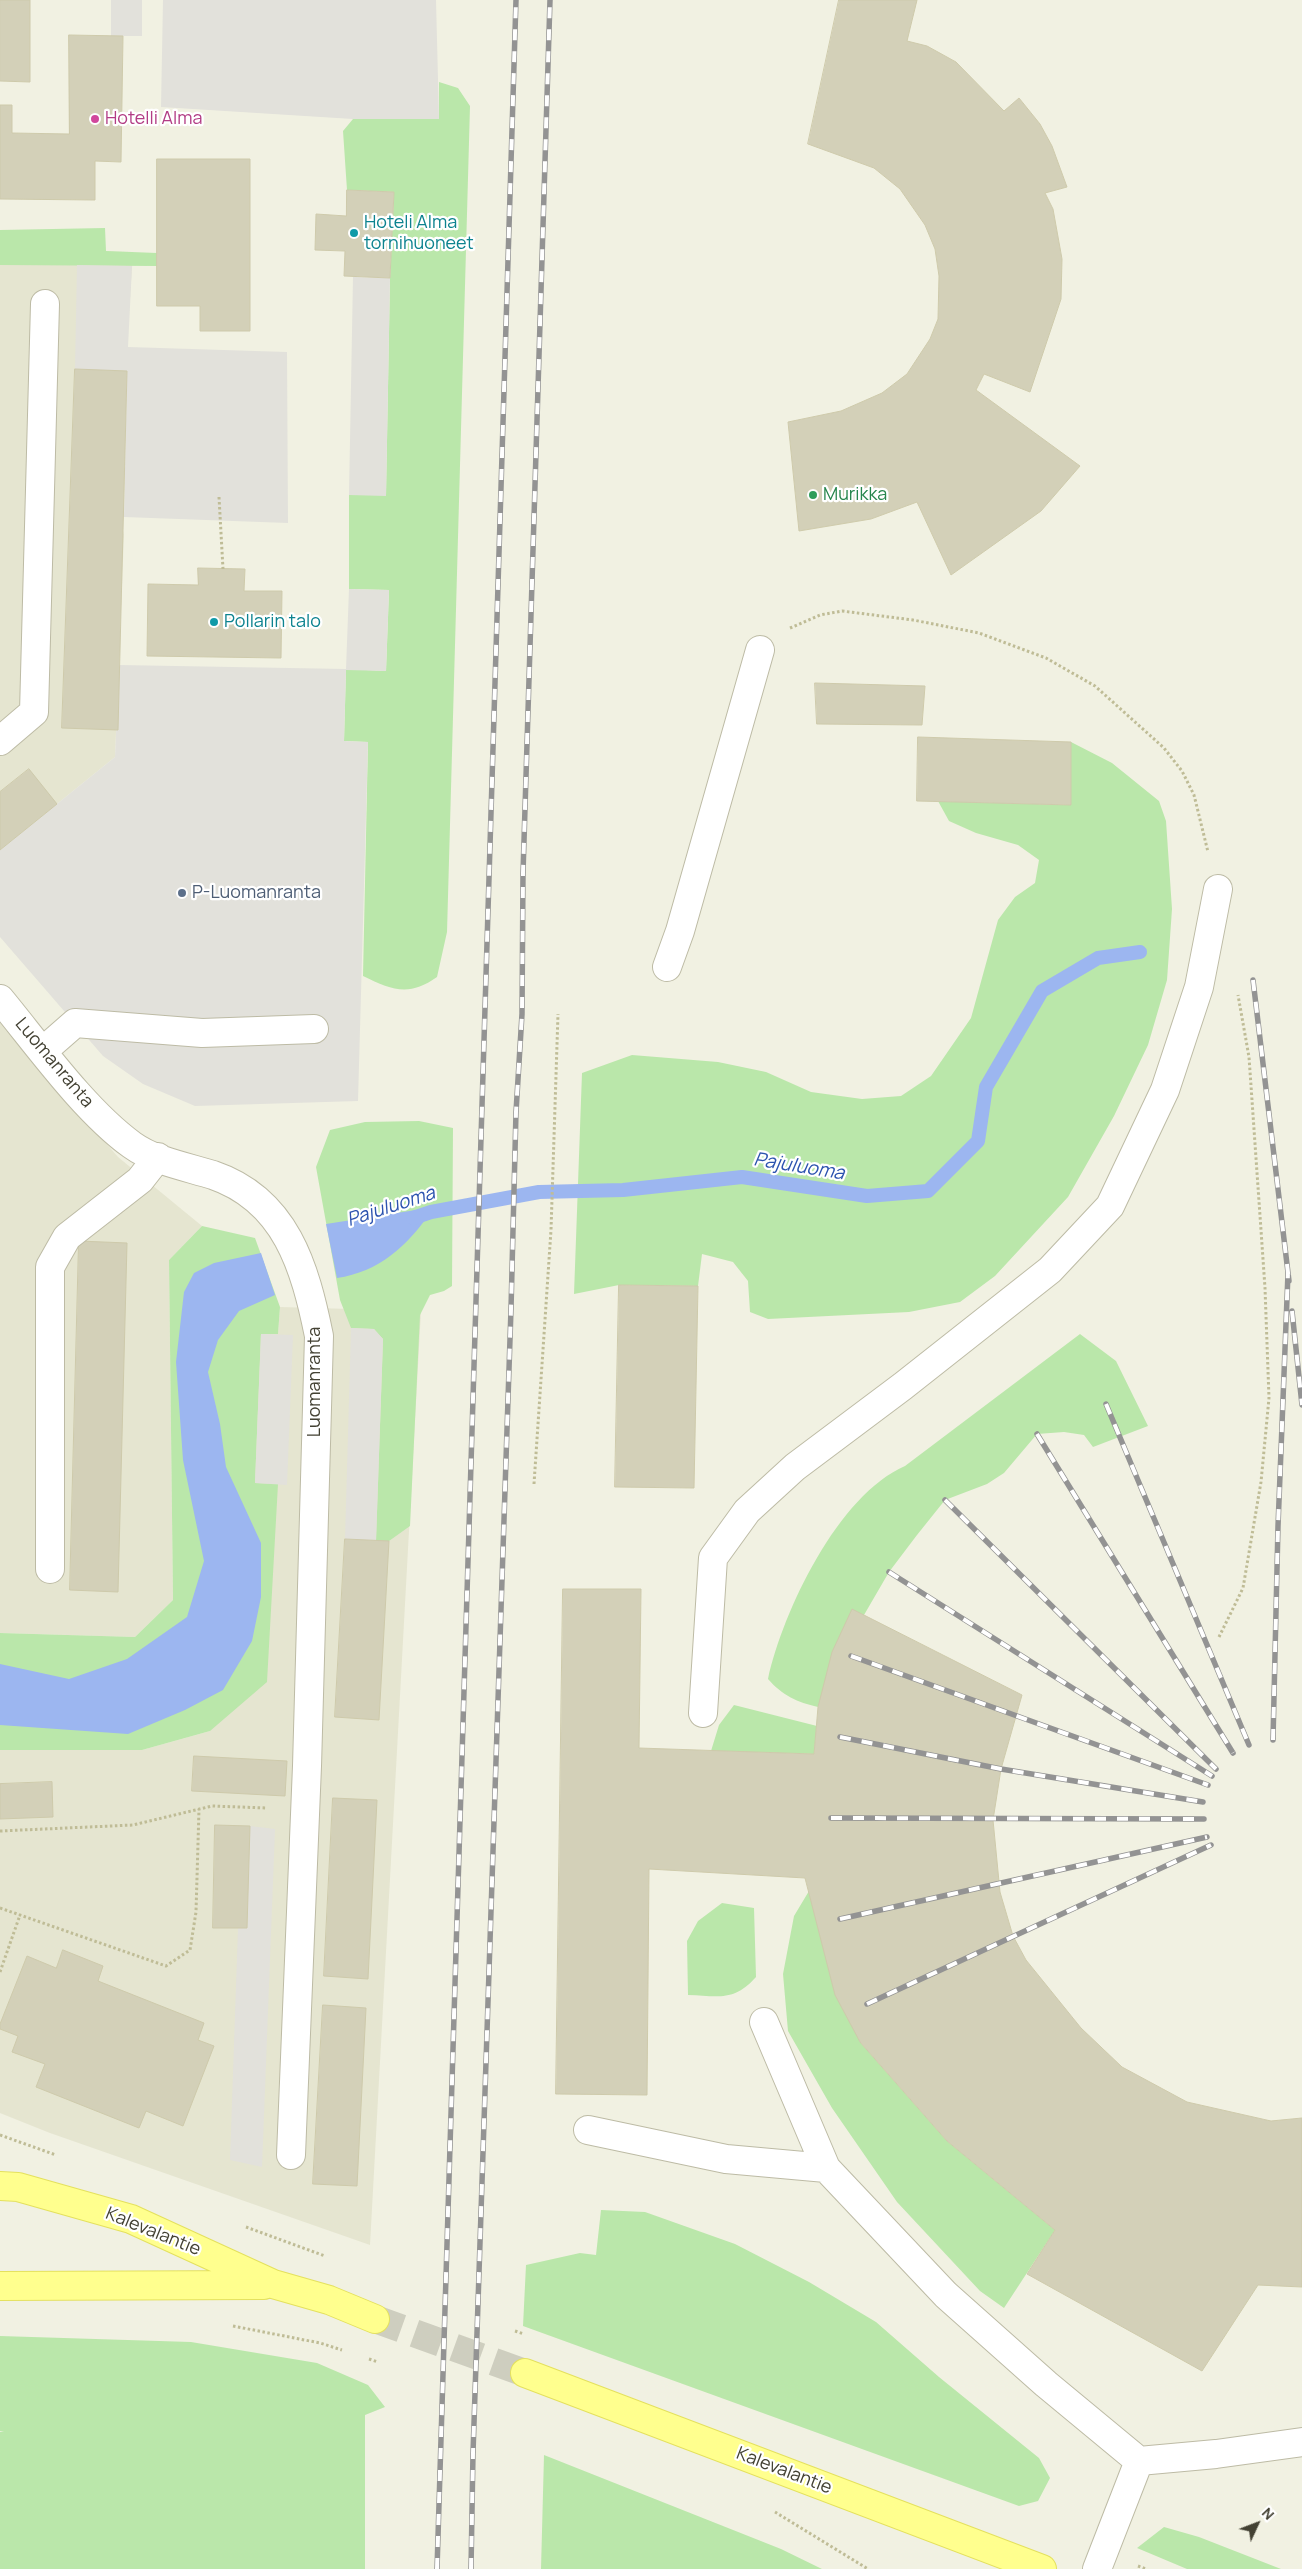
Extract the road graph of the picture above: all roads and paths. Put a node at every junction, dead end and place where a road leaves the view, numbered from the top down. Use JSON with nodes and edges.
{"nodes":[{"id":1,"x":45,"y":304,"type":"dead end"},
{"id":2,"x":219,"y":497,"type":"dead end"},
{"id":3,"x":223,"y":569,"type":"dead end"},
{"id":4,"x":760,"y":650,"type":"dead end"},
{"id":5,"x":0,"y":741,"type":"edge"},
{"id":6,"x":1218,"y":889,"type":"dead end"},
{"id":7,"x":667,"y":967,"type":"dead end"},
{"id":8,"x":0,"y":999,"type":"edge"},
{"id":9,"x":558,"y":1014,"type":"dead end"},
{"id":10,"x":314,"y":1029,"type":"dead end"},
{"id":11,"x":44,"y":1051,"type":"junction"},
{"id":12,"x":158,"y":1157,"type":"junction"},
{"id":13,"x":534,"y":1484,"type":"dead end"},
{"id":14,"x":50,"y":1569,"type":"dead end"},
{"id":15,"x":703,"y":1713,"type":"dead end"},
{"id":16,"x":199,"y":1809,"type":"junction"},
{"id":17,"x":305,"y":1809,"type":"junction"},
{"id":18,"x":0,"y":1831,"type":"edge"},
{"id":19,"x":0,"y":1908,"type":"edge"},
{"id":20,"x":20,"y":1915,"type":"junction"},
{"id":21,"x":0,"y":1972,"type":"edge"},
{"id":22,"x":764,"y":2022,"type":"dead end"},
{"id":23,"x":588,"y":2130,"type":"dead end"},
{"id":24,"x":291,"y":2155,"type":"dead end"},
{"id":25,"x":826,"y":2168,"type":"junction"},
{"id":26,"x":0,"y":2186,"type":"edge"},
{"id":27,"x":273,"y":2284,"type":"junction"},
{"id":28,"x":0,"y":2286,"type":"edge"},
{"id":29,"x":375,"y":2319,"type":"tunnel mouth"},
{"id":30,"x":226,"y":2324,"type":"dead end"},
{"id":31,"x":345,"y":2351,"type":"dead end"},
{"id":32,"x":362,"y":2356,"type":"dead end"},
{"id":33,"x":378,"y":2362,"type":"dead end"},
{"id":34,"x":525,"y":2373,"type":"tunnel mouth"},
{"id":35,"x":1302,"y":2442,"type":"edge"},
{"id":36,"x":1139,"y":2461,"type":"junction"},
{"id":37,"x":1042,"y":2569,"type":"edge"},
{"id":38,"x":1097,"y":2569,"type":"edge"}],
"edges":[{"from":1,"to":5,"type":"street"},
{"from":2,"to":3,"type":"path"},
{"from":4,"to":7,"type":"street"},
{"from":6,"to":15,"type":"street"},
{"from":8,"to":11,"type":"street","name":"Luomanranta"},
{"from":9,"to":13,"type":"path"},
{"from":10,"to":11,"type":"street"},
{"from":11,"to":12,"type":"street","name":"Luomanranta"},
{"from":12,"to":14,"type":"street"},
{"from":12,"to":17,"type":"street","name":"Luomanranta"},
{"from":16,"to":17,"type":"path"},
{"from":16,"to":18,"type":"path"},
{"from":16,"to":20,"type":"path"},
{"from":17,"to":24,"type":"street","name":"Luomanranta"},
{"from":19,"to":20,"type":"path"},
{"from":20,"to":21,"type":"path"},
{"from":22,"to":25,"type":"street"},
{"from":23,"to":25,"type":"street"},
{"from":25,"to":36,"type":"street"},
{"from":26,"to":27,"type":"main road","name":"Kalevalantie"},
{"from":27,"to":28,"type":"main road","name":"Kalevalantie"},
{"from":27,"to":29,"type":"main road","name":"Kalevalantie"},
{"from":30,"to":31,"type":"path"},
{"from":32,"to":33,"type":"path"},
{"from":34,"to":37,"type":"main road","name":"Kalevalantie"},
{"from":35,"to":36,"type":"street"},
{"from":36,"to":38,"type":"street"}]}
